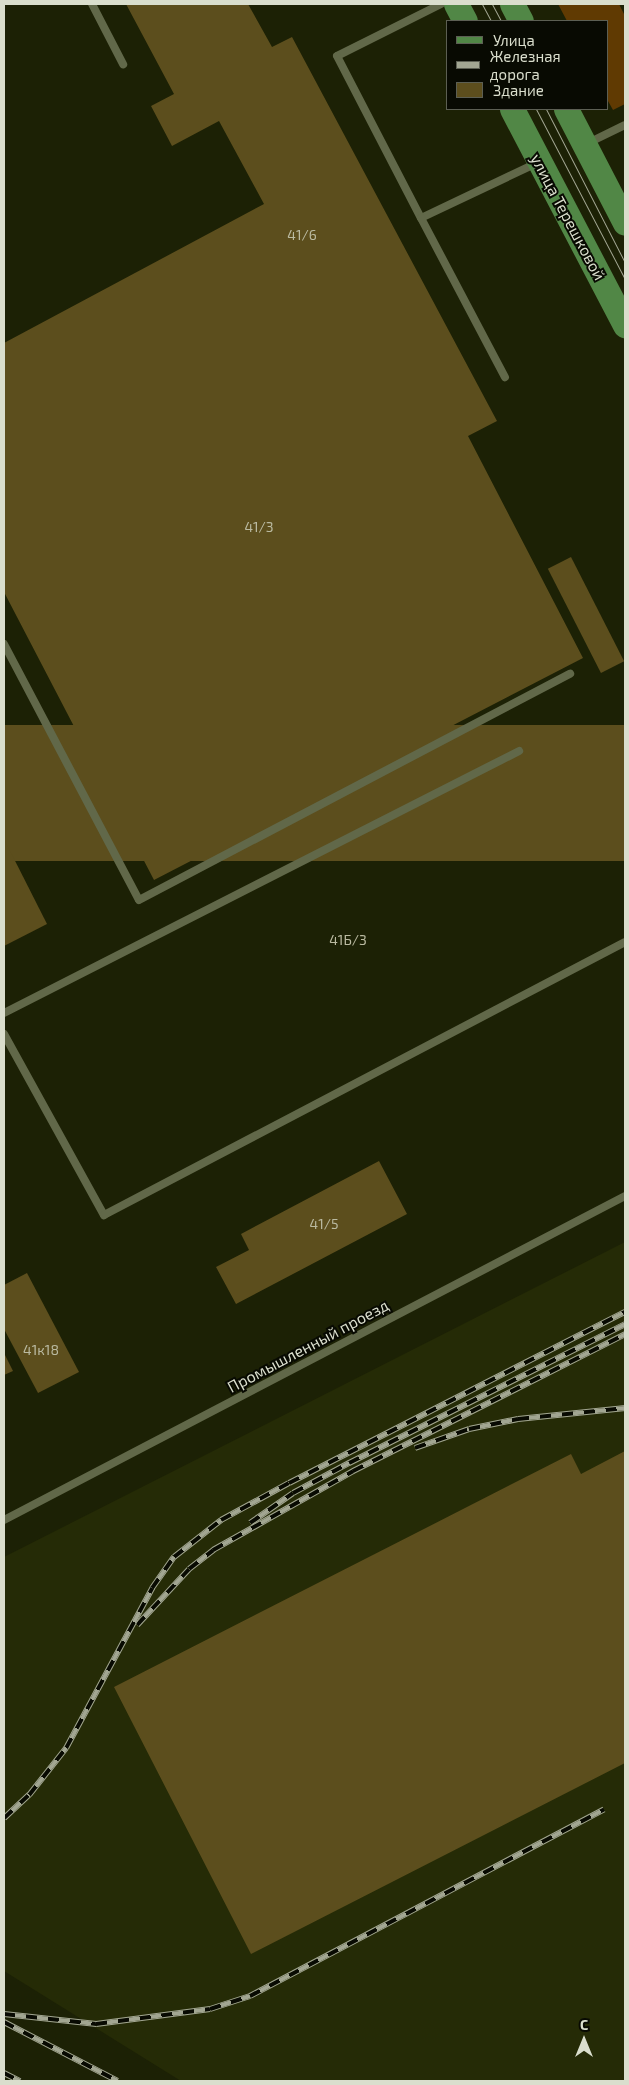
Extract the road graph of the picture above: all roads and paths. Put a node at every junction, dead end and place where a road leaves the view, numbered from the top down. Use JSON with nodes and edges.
{"nodes":[{"id":1,"x":92,"y":4,"type":"edge"},
{"id":2,"x":441,"y":4,"type":"edge"},
{"id":3,"x":456,"y":4,"type":"edge"},
{"id":4,"x":512,"y":4,"type":"edge"},
{"id":5,"x":464,"y":20,"type":"edge"},
{"id":6,"x":520,"y":20,"type":"edge"},
{"id":7,"x":123,"y":64,"type":"dead end"},
{"id":8,"x":513,"y":110,"type":"edge"},
{"id":9,"x":566,"y":110,"type":"edge"},
{"id":10,"x":625,"y":125,"type":"edge"},
{"id":11,"x":584,"y":145,"type":"junction"},
{"id":12,"x":540,"y":162,"type":"junction"},
{"id":13,"x":420,"y":218,"type":"junction"},
{"id":14,"x":625,"y":223,"type":"edge"},
{"id":15,"x":625,"y":325,"type":"edge"},
{"id":16,"x":505,"y":377,"type":"dead end"},
{"id":17,"x":4,"y":644,"type":"edge"},
{"id":18,"x":570,"y":674,"type":"dead end"},
{"id":19,"x":519,"y":751,"type":"dead end"},
{"id":20,"x":625,"y":942,"type":"edge"},
{"id":21,"x":4,"y":1013,"type":"edge"},
{"id":22,"x":4,"y":1034,"type":"edge"},
{"id":23,"x":625,"y":1196,"type":"edge"},
{"id":24,"x":4,"y":1520,"type":"edge"}],
"edges":[{"from":1,"to":7,"type":"lane"},
{"from":2,"to":13,"type":"lane"},
{"from":3,"to":5,"type":"main road"},
{"from":4,"to":6,"type":"main road"},
{"from":8,"to":12,"type":"main road","name":"улица Терешковой"},
{"from":9,"to":11,"type":"main road"},
{"from":10,"to":11,"type":"lane"},
{"from":11,"to":14,"type":"main road"},
{"from":12,"to":13,"type":"lane"},
{"from":12,"to":15,"type":"main road","name":"улица Терешковой"},
{"from":13,"to":16,"type":"lane"},
{"from":17,"to":18,"type":"lane"},
{"from":19,"to":21,"type":"lane"},
{"from":20,"to":22,"type":"lane"},
{"from":23,"to":24,"type":"lane","name":"Промышленный проезд"}]}
